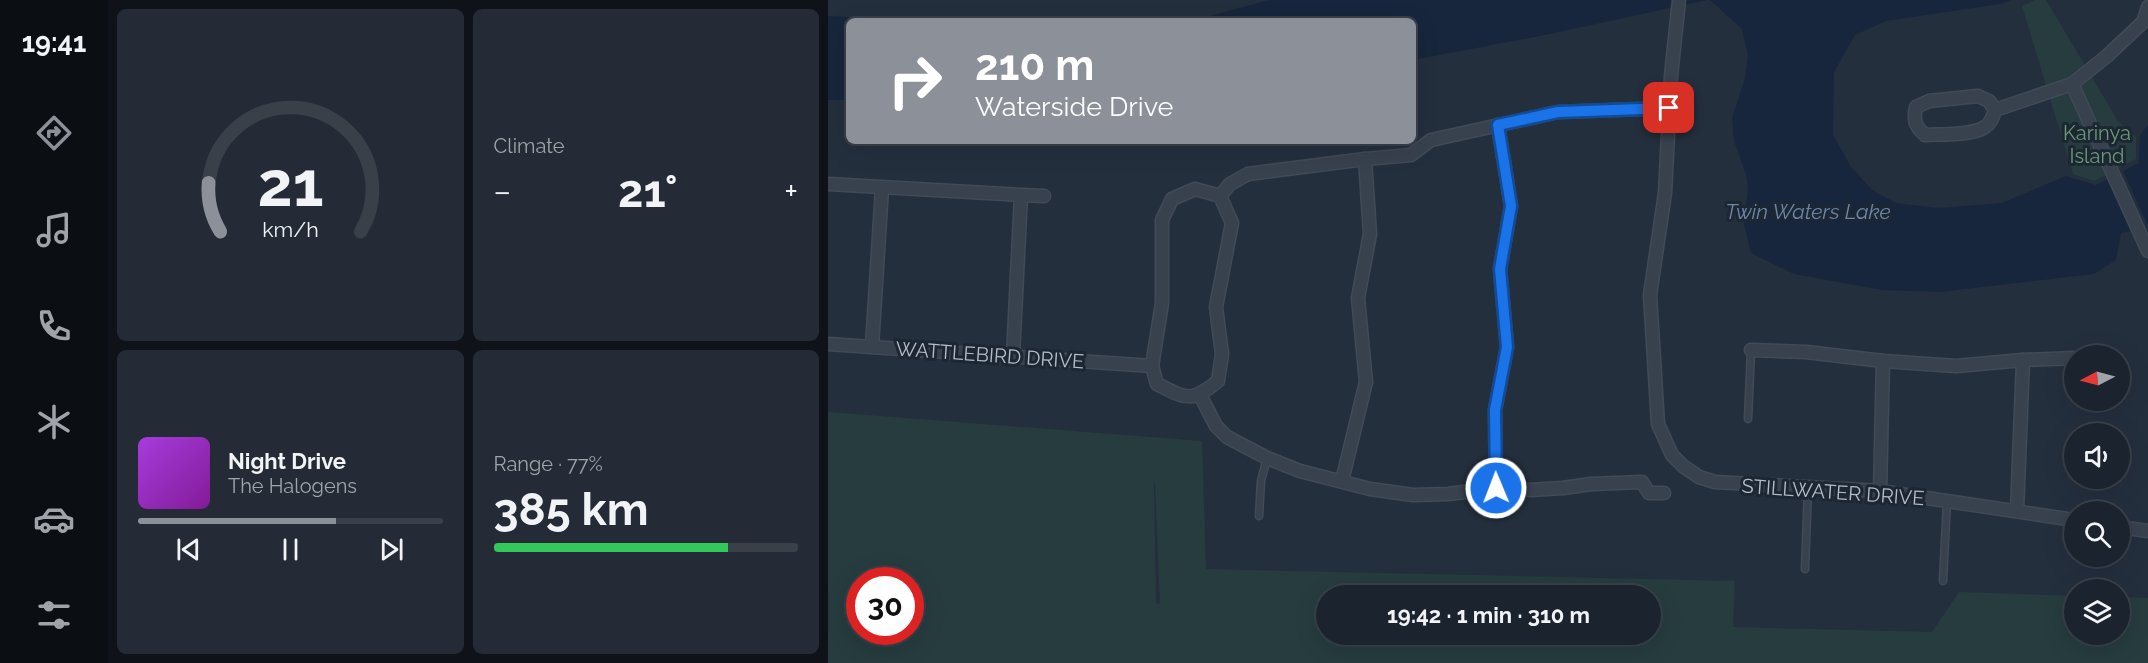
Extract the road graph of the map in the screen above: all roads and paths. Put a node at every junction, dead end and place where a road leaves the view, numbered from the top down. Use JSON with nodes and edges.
{"nodes":[{"id":1,"x":1679,"y":0,"type":"edge"},
{"id":2,"x":2148,"y":7,"type":"edge"},
{"id":3,"x":2072,"y":84,"type":"junction"},
{"id":4,"x":1669,"y":108,"type":"junction"},
{"id":5,"x":1995,"y":110,"type":"junction"},
{"id":6,"x":1498,"y":125,"type":"junction"},
{"id":7,"x":1365,"y":159,"type":"junction"},
{"id":8,"x":828,"y":184,"type":"edge"},
{"id":9,"x":882,"y":188,"type":"junction"},
{"id":10,"x":1021,"y":195,"type":"junction"},
{"id":11,"x":1044,"y":196,"type":"dead end"},
{"id":12,"x":1220,"y":196,"type":"junction"},
{"id":13,"x":2148,"y":251,"type":"edge"},
{"id":14,"x":828,"y":344,"type":"edge"},
{"id":15,"x":872,"y":347,"type":"junction"},
{"id":16,"x":1751,"y":350,"type":"joint"},
{"id":17,"x":1013,"y":356,"type":"junction"},
{"id":18,"x":2064,"y":358,"type":"edge"},
{"id":19,"x":2023,"y":360,"type":"junction"},
{"id":20,"x":1883,"y":361,"type":"junction"},
{"id":21,"x":1152,"y":366,"type":"junction"},
{"id":22,"x":1200,"y":395,"type":"junction"},
{"id":23,"x":1748,"y":419,"type":"dead end"},
{"id":24,"x":1267,"y":458,"type":"junction"},
{"id":25,"x":1342,"y":481,"type":"junction"},
{"id":26,"x":1496,"y":488,"type":"junction"},
{"id":27,"x":1808,"y":488,"type":"junction"},
{"id":28,"x":1880,"y":491,"type":"junction"},
{"id":29,"x":1664,"y":493,"type":"dead end"},
{"id":30,"x":1947,"y":501,"type":"junction"},
{"id":31,"x":2017,"y":511,"type":"junction"},
{"id":32,"x":1259,"y":516,"type":"dead end"},
{"id":33,"x":2064,"y":518,"type":"edge"},
{"id":34,"x":2130,"y":528,"type":"edge"},
{"id":35,"x":2148,"y":531,"type":"edge"},
{"id":36,"x":1805,"y":569,"type":"dead end"},
{"id":37,"x":1943,"y":581,"type":"dead end"}],
"edges":[{"from":1,"to":4,"type":"street"},
{"from":2,"to":3,"type":"street"},
{"from":3,"to":5,"type":"street"},
{"from":3,"to":13,"type":"street"},
{"from":4,"to":6,"type":"street"},
{"from":4,"to":27,"type":"street","name":"STILLWATER DRIVE"},
{"from":5,"to":5,"type":"street"},
{"from":6,"to":7,"type":"street"},
{"from":6,"to":26,"type":"street"},
{"from":7,"to":12,"type":"street"},
{"from":7,"to":25,"type":"street"},
{"from":8,"to":9,"type":"street"},
{"from":9,"to":10,"type":"street"},
{"from":9,"to":15,"type":"street"},
{"from":10,"to":11,"type":"street"},
{"from":10,"to":17,"type":"street"},
{"from":12,"to":21,"type":"street"},
{"from":12,"to":22,"type":"street"},
{"from":14,"to":15,"type":"street","name":"WATTLEBIRD DRIVE"},
{"from":15,"to":17,"type":"street","name":"WATTLEBIRD DRIVE"},
{"from":16,"to":20,"type":"street"},
{"from":16,"to":23,"type":"lane"},
{"from":17,"to":21,"type":"street","name":"WATTLEBIRD DRIVE"},
{"from":18,"to":19,"type":"street"},
{"from":19,"to":20,"type":"street"},
{"from":19,"to":31,"type":"street"},
{"from":20,"to":28,"type":"street"},
{"from":21,"to":22,"type":"street"},
{"from":22,"to":24,"type":"street"},
{"from":24,"to":25,"type":"street"},
{"from":24,"to":32,"type":"lane"},
{"from":25,"to":26,"type":"street"},
{"from":26,"to":29,"type":"street"},
{"from":27,"to":28,"type":"street","name":"STILLWATER DRIVE"},
{"from":27,"to":36,"type":"lane"},
{"from":28,"to":30,"type":"street","name":"STILLWATER DRIVE"},
{"from":30,"to":31,"type":"street","name":"STILLWATER DRIVE"},
{"from":30,"to":37,"type":"lane"},
{"from":31,"to":33,"type":"street","name":"STILLWATER DRIVE"},
{"from":34,"to":35,"type":"street"}]}
